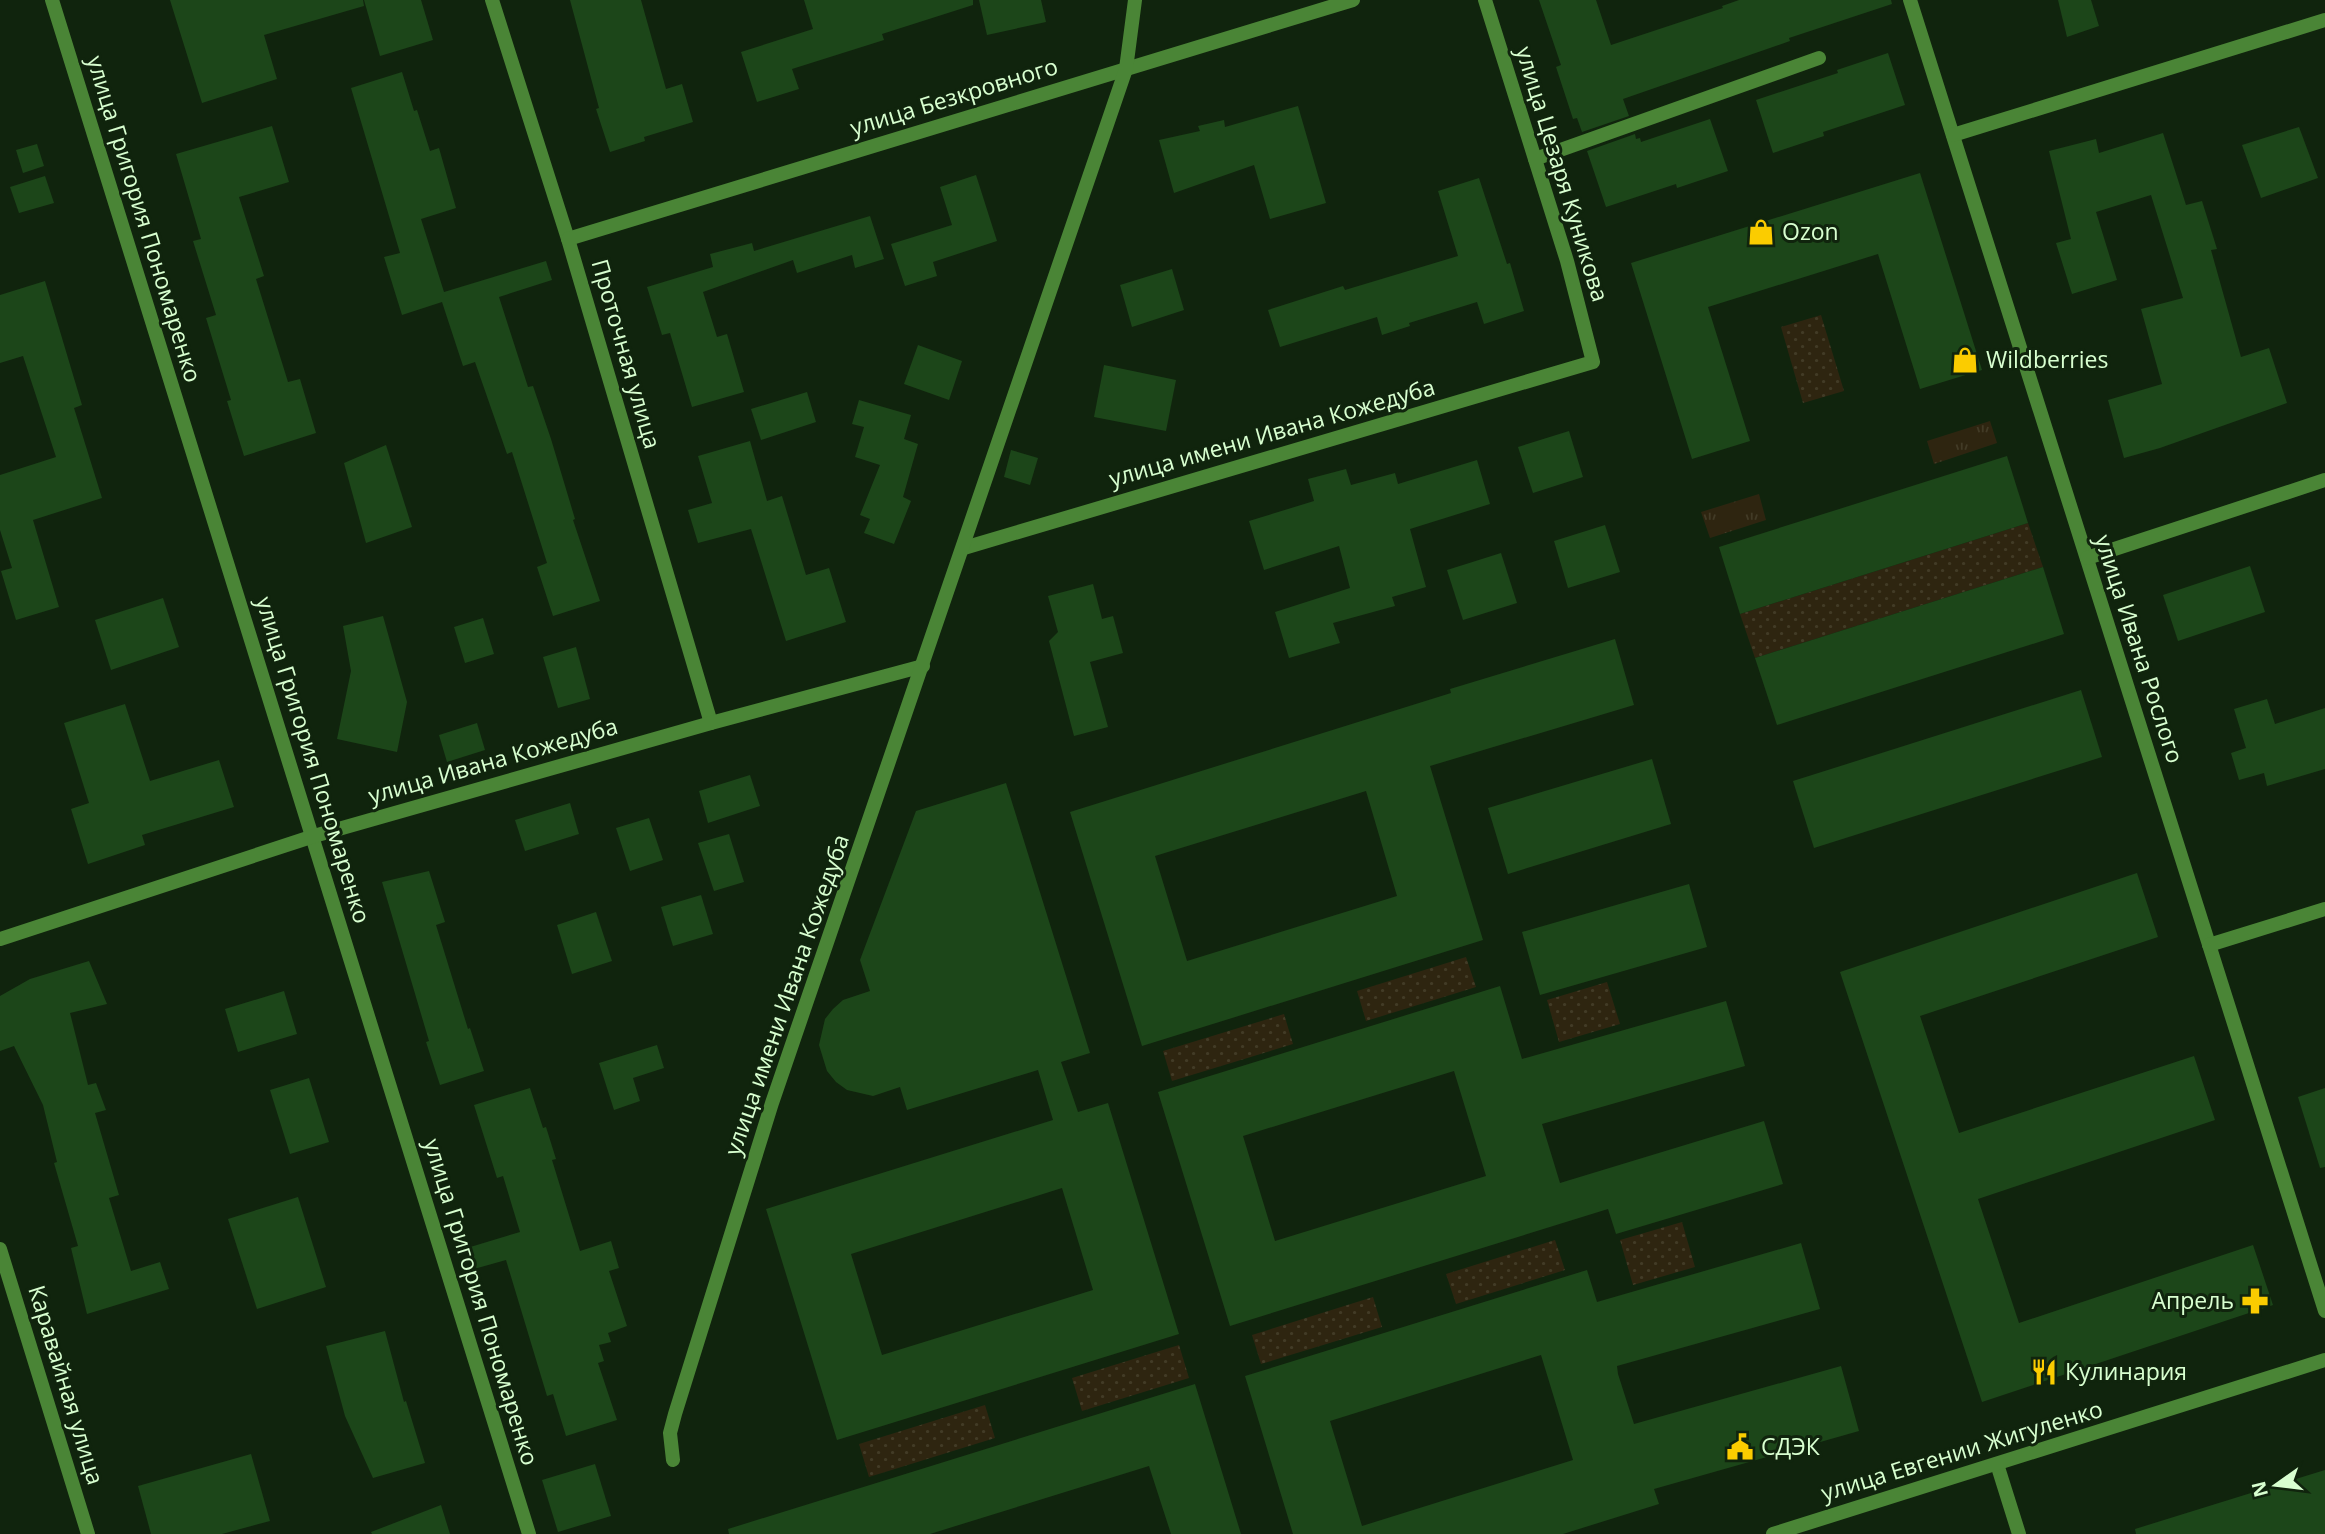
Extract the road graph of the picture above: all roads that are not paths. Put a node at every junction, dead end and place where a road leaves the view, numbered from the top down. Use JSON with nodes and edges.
{"nodes":[{"id":1,"x":52,"y":0,"type":"edge"},
{"id":2,"x":492,"y":0,"type":"edge"},
{"id":3,"x":1135,"y":0,"type":"edge"},
{"id":4,"x":1353,"y":0,"type":"edge"},
{"id":5,"x":1485,"y":0,"type":"edge"},
{"id":6,"x":1910,"y":0,"type":"edge"},
{"id":7,"x":2325,"y":20,"type":"edge"},
{"id":8,"x":1819,"y":58,"type":"dead end"},
{"id":9,"x":1125,"y":69,"type":"junction"},
{"id":10,"x":1953,"y":135,"type":"junction"},
{"id":11,"x":1535,"y":159,"type":"junction"},
{"id":12,"x":568,"y":239,"type":"junction"},
{"id":13,"x":1593,"y":362,"type":"joint"},
{"id":14,"x":2325,"y":480,"type":"edge"},
{"id":15,"x":964,"y":548,"type":"junction"},
{"id":16,"x":2087,"y":558,"type":"junction"},
{"id":17,"x":923,"y":666,"type":"junction"},
{"id":18,"x":711,"y":723,"type":"junction"},
{"id":19,"x":314,"y":836,"type":"junction"},
{"id":20,"x":2325,"y":909,"type":"edge"},
{"id":21,"x":0,"y":939,"type":"edge"},
{"id":22,"x":2209,"y":945,"type":"junction"},
{"id":23,"x":0,"y":1249,"type":"edge"},
{"id":24,"x":2325,"y":1311,"type":"edge"},
{"id":25,"x":2325,"y":1360,"type":"edge"},
{"id":26,"x":673,"y":1460,"type":"dead end"},
{"id":27,"x":1997,"y":1464,"type":"junction"},
{"id":28,"x":88,"y":1534,"type":"edge"},
{"id":29,"x":529,"y":1534,"type":"edge"},
{"id":30,"x":1773,"y":1534,"type":"edge"},
{"id":31,"x":2019,"y":1534,"type":"edge"}],
"edges":[{"from":1,"to":19,"type":"street","name":"улица Григория Пономаренко"},
{"from":2,"to":12,"type":"street","name":"Проточная улица"},
{"from":3,"to":9,"type":"street","name":"улица имени Ивана Кожедуба"},
{"from":4,"to":9,"type":"street","name":"улица Безкровного"},
{"from":5,"to":11,"type":"street","name":"улица Цезаря Куникова"},
{"from":6,"to":10,"type":"street","name":"улица Ивана Рослого"},
{"from":7,"to":10,"type":"street"},
{"from":8,"to":11,"type":"street"},
{"from":9,"to":12,"type":"street","name":"улица Безкровного"},
{"from":9,"to":15,"type":"street","name":"улица имени Ивана Кожедуба"},
{"from":10,"to":16,"type":"street","name":"улица Ивана Рослого"},
{"from":11,"to":13,"type":"street","name":"улица Цезаря Куникова"},
{"from":12,"to":18,"type":"street","name":"Проточная улица"},
{"from":13,"to":15,"type":"street","name":"улица имени Ивана Кожедуба"},
{"from":14,"to":16,"type":"street"},
{"from":15,"to":17,"type":"street","name":"улица имени Ивана Кожедуба"},
{"from":16,"to":22,"type":"street","name":"улица Ивана Рослого"},
{"from":17,"to":18,"type":"street","name":"улица Ивана Кожедуба"},
{"from":17,"to":26,"type":"street","name":"улица имени Ивана Кожедуба"},
{"from":18,"to":19,"type":"street","name":"улица Ивана Кожедуба"},
{"from":19,"to":21,"type":"street","name":"улица Ивана Кожедуба"},
{"from":19,"to":29,"type":"street","name":"улица Григория Пономаренко"},
{"from":20,"to":22,"type":"street"},
{"from":22,"to":24,"type":"street","name":"улица Ивана Рослого"},
{"from":23,"to":28,"type":"street","name":"Каравайная улица"},
{"from":25,"to":27,"type":"street","name":"улица Евгении Жигуленко"},
{"from":27,"to":30,"type":"street","name":"улица Евгении Жигуленко"},
{"from":27,"to":31,"type":"street"}]}
